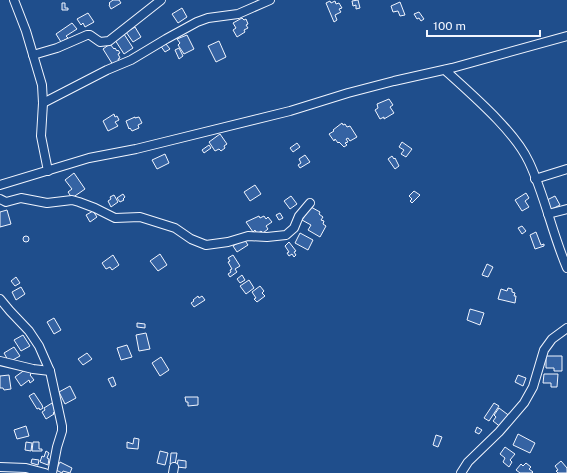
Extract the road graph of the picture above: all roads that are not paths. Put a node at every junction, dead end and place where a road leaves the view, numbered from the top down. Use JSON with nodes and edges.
{"nodes":[{"id":1,"x":14,"y":0,"type":"edge"},
{"id":2,"x":161,"y":0,"type":"edge"},
{"id":3,"x":270,"y":0,"type":"edge"},
{"id":4,"x":567,"y":36,"type":"edge"},
{"id":5,"x":33,"y":55,"type":"junction"},
{"id":6,"x":446,"y":70,"type":"junction"},
{"id":7,"x":43,"y":103,"type":"junction"},
{"id":8,"x":567,"y":169,"type":"edge"},
{"id":9,"x":48,"y":171,"type":"junction"},
{"id":10,"x":536,"y":179,"type":"junction"},
{"id":11,"x":0,"y":185,"type":"edge"},
{"id":12,"x":0,"y":199,"type":"edge"},
{"id":13,"x":310,"y":203,"type":"dead end"},
{"id":14,"x":567,"y":209,"type":"edge"},
{"id":15,"x":548,"y":214,"type":"junction"},
{"id":16,"x":567,"y":268,"type":"edge"},
{"id":17,"x":0,"y":299,"type":"edge"},
{"id":18,"x":567,"y":328,"type":"edge"},
{"id":19,"x":0,"y":361,"type":"edge"},
{"id":20,"x":50,"y":371,"type":"junction"},
{"id":21,"x":0,"y":467,"type":"edge"},
{"id":22,"x":45,"y":473,"type":"edge"},
{"id":23,"x":52,"y":473,"type":"edge"},
{"id":24,"x":461,"y":473,"type":"edge"}],
"edges":[{"from":1,"to":5,"type":"street"},
{"from":2,"to":5,"type":"street"},
{"from":3,"to":7,"type":"street"},
{"from":4,"to":6,"type":"street"},
{"from":5,"to":7,"type":"street"},
{"from":6,"to":9,"type":"street"},
{"from":6,"to":10,"type":"street"},
{"from":7,"to":9,"type":"street"},
{"from":8,"to":10,"type":"street"},
{"from":9,"to":11,"type":"street"},
{"from":10,"to":15,"type":"street"},
{"from":12,"to":13,"type":"street"},
{"from":14,"to":15,"type":"street"},
{"from":15,"to":16,"type":"street"},
{"from":17,"to":20,"type":"street"},
{"from":18,"to":24,"type":"street"},
{"from":19,"to":20,"type":"street"},
{"from":20,"to":23,"type":"street"},
{"from":21,"to":22,"type":"street"}]}
